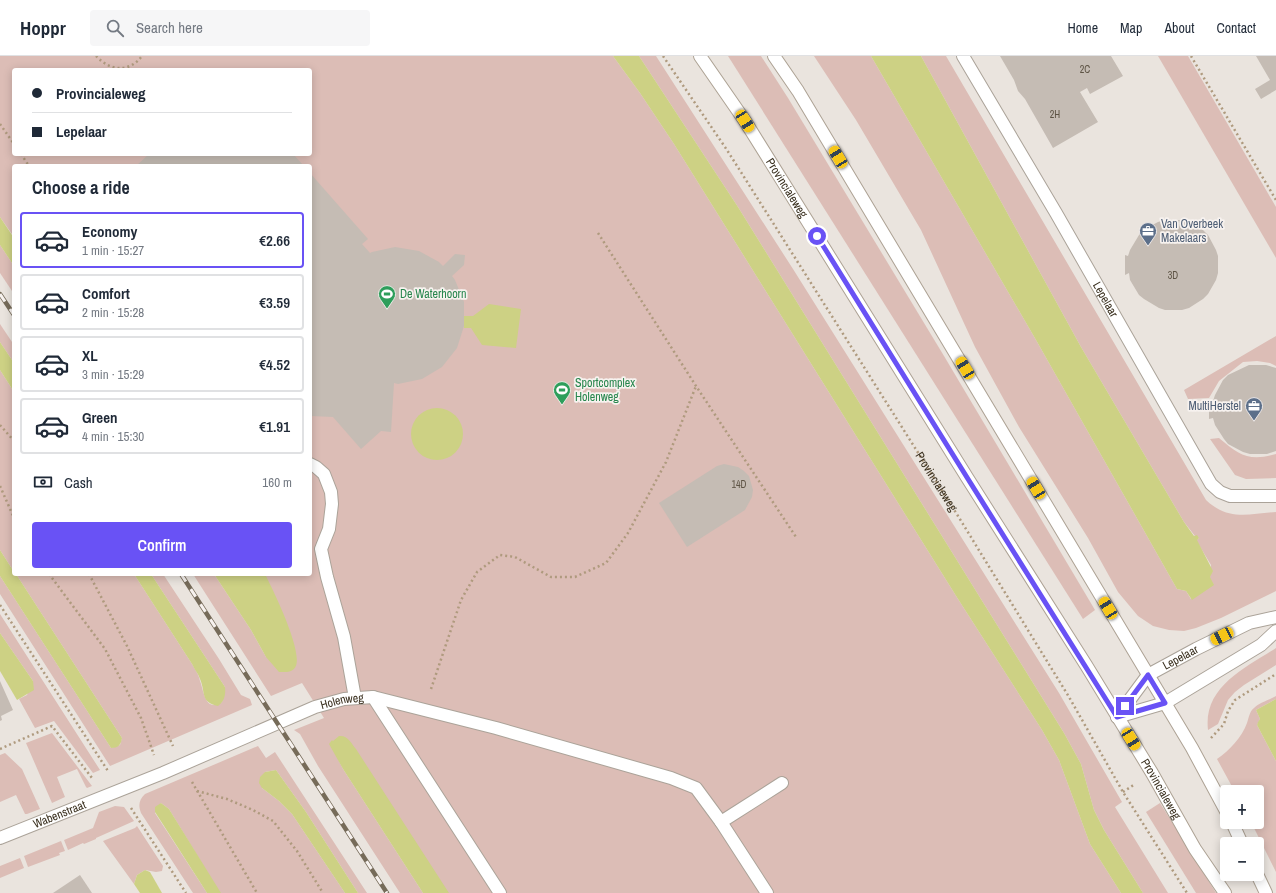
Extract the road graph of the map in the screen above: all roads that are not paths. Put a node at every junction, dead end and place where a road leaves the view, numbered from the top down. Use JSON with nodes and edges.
{"nodes":[{"id":1,"x":700,"y":56,"type":"edge"},
{"id":2,"x":774,"y":56,"type":"edge"},
{"id":3,"x":963,"y":56,"type":"edge"},
{"id":4,"x":312,"y":465,"type":"edge"},
{"id":5,"x":1276,"y":496,"type":"edge"},
{"id":6,"x":1276,"y":617,"type":"edge"},
{"id":7,"x":1276,"y":631,"type":"edge"},
{"id":8,"x":1148,"y":675,"type":"junction"},
{"id":9,"x":373,"y":697,"type":"junction"},
{"id":10,"x":355,"y":698,"type":"junction"},
{"id":11,"x":1165,"y":703,"type":"junction"},
{"id":12,"x":1117,"y":717,"type":"junction"},
{"id":13,"x":782,"y":783,"type":"dead end"},
{"id":14,"x":120,"y":790,"type":"joint"},
{"id":15,"x":1220,"y":800,"type":"edge"},
{"id":16,"x":721,"y":822,"type":"junction"},
{"id":17,"x":0,"y":838,"type":"edge"},
{"id":18,"x":1260,"y":881,"type":"edge"},
{"id":19,"x":500,"y":893,"type":"edge"},
{"id":20,"x":768,"y":893,"type":"edge"},
{"id":21,"x":1225,"y":893,"type":"edge"},
{"id":22,"x":1266,"y":893,"type":"edge"}],
"edges":[{"from":1,"to":12,"type":"main road","name":"Provincialeweg"},
{"from":2,"to":8,"type":"main road"},
{"from":3,"to":5,"type":"main road","name":"Lepelaar"},
{"from":4,"to":10,"type":"main road"},
{"from":6,"to":8,"type":"main road","name":"Lepelaar"},
{"from":7,"to":11,"type":"main road"},
{"from":8,"to":11,"type":"main road"},
{"from":8,"to":12,"type":"main road","name":"Lepelaar"},
{"from":9,"to":10,"type":"main road","name":"Holenweg"},
{"from":9,"to":16,"type":"main road"},
{"from":9,"to":19,"type":"main road","name":"Holenweg"},
{"from":10,"to":14,"type":"main road","name":"Holenweg"},
{"from":11,"to":12,"type":"main road"},
{"from":11,"to":15,"type":"main road"},
{"from":12,"to":21,"type":"main road","name":"Provincialeweg"},
{"from":13,"to":16,"type":"main road"},
{"from":14,"to":17,"type":"main road","name":"Wabenstraat"},
{"from":16,"to":20,"type":"main road"},
{"from":18,"to":22,"type":"main road"}]}
